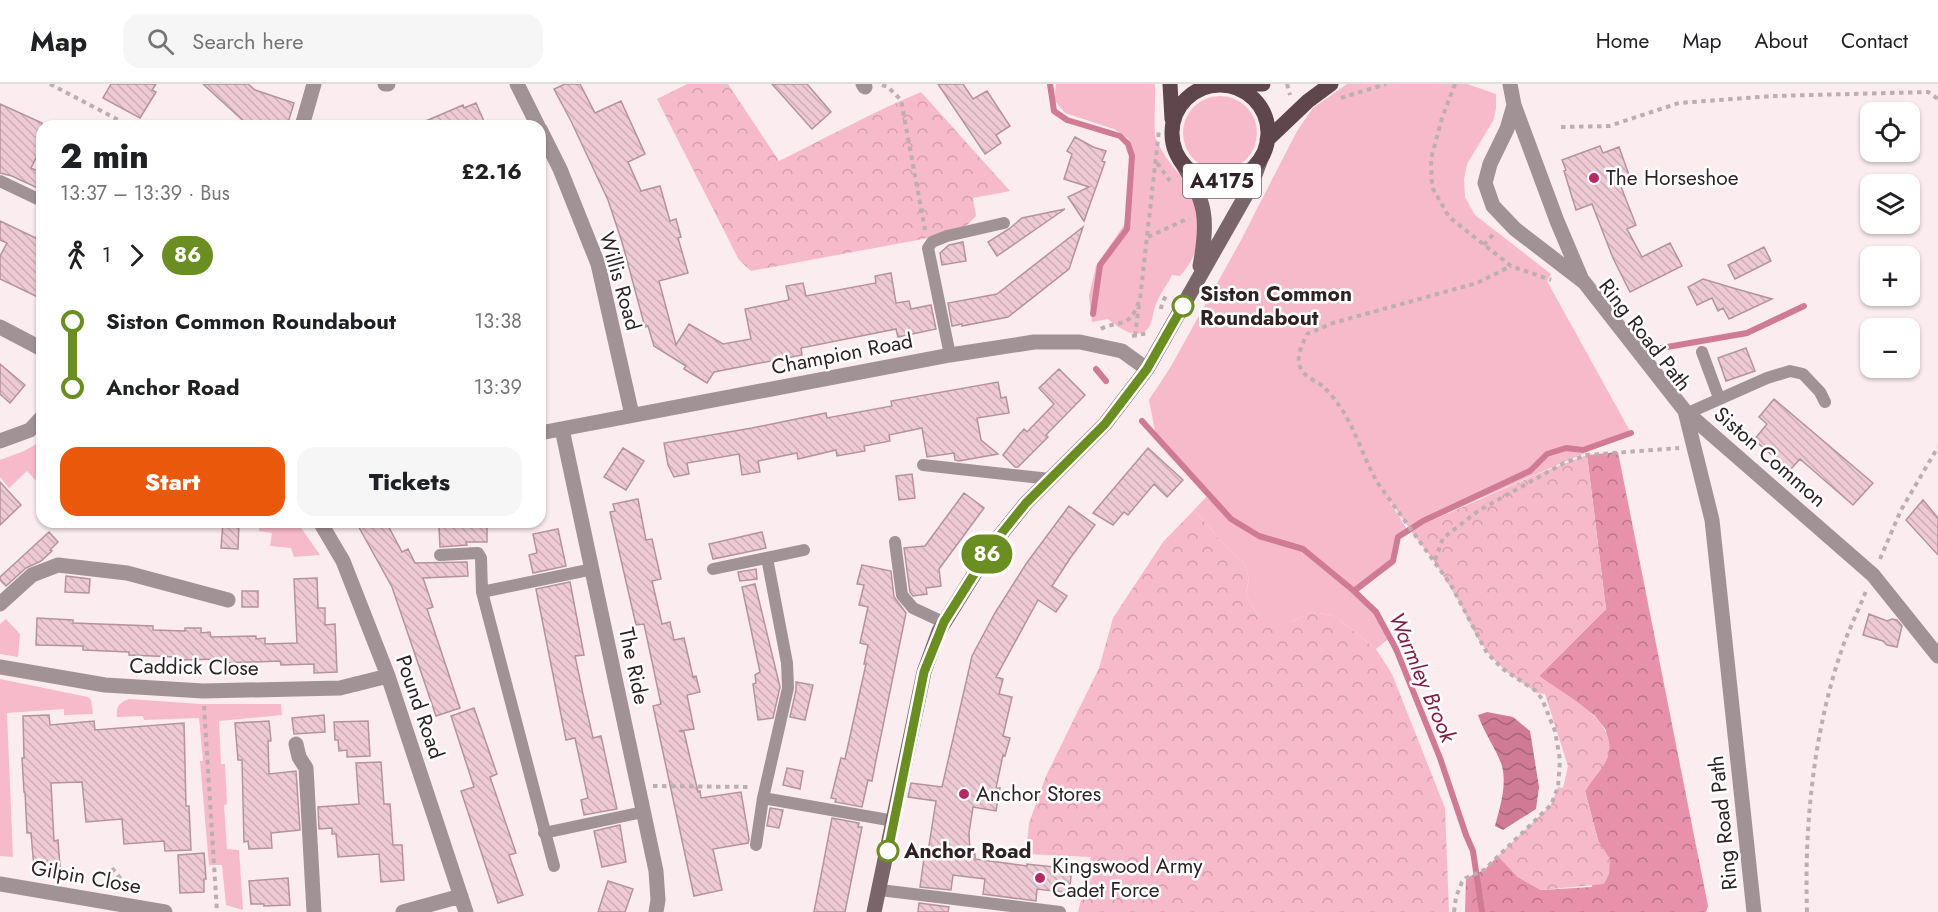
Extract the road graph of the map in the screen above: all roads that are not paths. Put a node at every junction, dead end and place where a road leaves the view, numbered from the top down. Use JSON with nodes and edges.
{"nodes":[{"id":1,"x":314,"y":84,"type":"edge"},
{"id":2,"x":517,"y":84,"type":"edge"},
{"id":3,"x":1170,"y":84,"type":"edge"},
{"id":4,"x":1217,"y":84,"type":"edge"},
{"id":5,"x":1263,"y":84,"type":"edge"},
{"id":6,"x":1331,"y":84,"type":"edge"},
{"id":7,"x":1510,"y":84,"type":"edge"},
{"id":8,"x":1515,"y":105,"type":"junction"},
{"id":9,"x":304,"y":120,"type":"edge"},
{"id":10,"x":535,"y":120,"type":"edge"},
{"id":11,"x":1166,"y":122,"type":"junction"},
{"id":12,"x":1268,"y":140,"type":"junction"},
{"id":13,"x":546,"y":142,"type":"edge"},
{"id":14,"x":1262,"y":156,"type":"junction"},
{"id":15,"x":1180,"y":160,"type":"junction"},
{"id":16,"x":0,"y":181,"type":"edge"},
{"id":17,"x":36,"y":198,"type":"edge"},
{"id":18,"x":1004,"y":223,"type":"dead end"},
{"id":19,"x":1198,"y":278,"type":"junction"},
{"id":20,"x":1584,"y":282,"type":"junction"},
{"id":21,"x":0,"y":327,"type":"edge"},
{"id":22,"x":36,"y":346,"type":"edge"},
{"id":23,"x":1702,"y":352,"type":"dead end"},
{"id":24,"x":950,"y":355,"type":"junction"},
{"id":25,"x":1147,"y":369,"type":"junction"},
{"id":26,"x":1719,"y":398,"type":"junction"},
{"id":27,"x":1825,"y":402,"type":"dead end"},
{"id":28,"x":1687,"y":412,"type":"junction"},
{"id":29,"x":632,"y":415,"type":"junction"},
{"id":30,"x":36,"y":424,"type":"edge"},
{"id":31,"x":562,"y":429,"type":"junction"},
{"id":32,"x":546,"y":432,"type":"edge"},
{"id":33,"x":0,"y":441,"type":"edge"},
{"id":34,"x":923,"y":465,"type":"dead end"},
{"id":35,"x":1050,"y":479,"type":"junction"},
{"id":36,"x":324,"y":528,"type":"edge"},
{"id":37,"x":895,"y":542,"type":"dead end"},
{"id":38,"x":804,"y":550,"type":"dead end"},
{"id":39,"x":440,"y":555,"type":"dead end"},
{"id":40,"x":767,"y":558,"type":"junction"},
{"id":41,"x":712,"y":568,"type":"dead end"},
{"id":42,"x":593,"y":569,"type":"junction"},
{"id":43,"x":482,"y":592,"type":"junction"},
{"id":44,"x":228,"y":600,"type":"dead end"},
{"id":45,"x":0,"y":604,"type":"edge"},
{"id":46,"x":944,"y":622,"type":"junction"},
{"id":47,"x":1938,"y":656,"type":"edge"},
{"id":48,"x":0,"y":667,"type":"edge"},
{"id":49,"x":388,"y":676,"type":"junction"},
{"id":50,"x":296,"y":744,"type":"dead end"},
{"id":51,"x":764,"y":793,"type":"junction"},
{"id":52,"x":643,"y":812,"type":"junction"},
{"id":53,"x":894,"y":821,"type":"junction"},
{"id":54,"x":544,"y":833,"type":"junction"},
{"id":55,"x":756,"y":845,"type":"dead end"},
{"id":56,"x":554,"y":866,"type":"dead end"},
{"id":57,"x":0,"y":884,"type":"edge"},
{"id":58,"x":460,"y":896,"type":"junction"},
{"id":59,"x":877,"y":903,"type":"edge"},
{"id":60,"x":165,"y":912,"type":"edge"},
{"id":61,"x":315,"y":912,"type":"edge"},
{"id":62,"x":403,"y":912,"type":"edge"},
{"id":63,"x":465,"y":912,"type":"edge"},
{"id":64,"x":656,"y":912,"type":"edge"},
{"id":65,"x":1060,"y":912,"type":"edge"},
{"id":66,"x":1754,"y":912,"type":"edge"}],
"edges":[{"from":1,"to":9,"type":"street"},
{"from":2,"to":10,"type":"street","name":"Willis Road"},
{"from":3,"to":11,"type":"main road","number":"A4175"},
{"from":4,"to":5,"type":"main road"},
{"from":4,"to":11,"type":"main road"},
{"from":4,"to":12,"type":"main road","number":"A4175"},
{"from":6,"to":12,"type":"main road","number":"A4175"},
{"from":7,"to":8,"type":"street","name":"Siston Common"},
{"from":8,"to":20,"type":"street","name":"Siston Common"},
{"from":8,"to":20,"type":"street","name":"Siston Common"},
{"from":11,"to":15,"type":"main road","number":"A4175"},
{"from":12,"to":14,"type":"main road","number":"A4175"},
{"from":13,"to":29,"type":"street","name":"Willis Road"},
{"from":14,"to":15,"type":"main road","number":"A4175"},
{"from":14,"to":19,"type":"street"},
{"from":15,"to":19,"type":"street"},
{"from":16,"to":17,"type":"lane"},
{"from":18,"to":24,"type":"lane"},
{"from":19,"to":25,"type":"street"},
{"from":20,"to":28,"type":"street","name":"Siston Common"},
{"from":21,"to":22,"type":"street"},
{"from":23,"to":26,"type":"lane"},
{"from":24,"to":25,"type":"street","name":"Champion Road"},
{"from":24,"to":29,"type":"street","name":"Champion Road"},
{"from":25,"to":35,"type":"street"},
{"from":26,"to":27,"type":"lane"},
{"from":26,"to":28,"type":"lane"},
{"from":28,"to":47,"type":"street","name":"Siston Common"},
{"from":28,"to":66,"type":"street","name":"Ring Road Path"},
{"from":29,"to":31,"type":"street","name":"Champion Road"},
{"from":30,"to":33,"type":"street"},
{"from":31,"to":32,"type":"street","name":"Champion Road"},
{"from":31,"to":42,"type":"street","name":"The Ride"},
{"from":34,"to":35,"type":"lane"},
{"from":35,"to":46,"type":"street"},
{"from":36,"to":49,"type":"street","name":"Pound Road"},
{"from":37,"to":46,"type":"lane"},
{"from":38,"to":40,"type":"lane"},
{"from":39,"to":43,"type":"lane"},
{"from":40,"to":41,"type":"lane"},
{"from":40,"to":51,"type":"lane"},
{"from":42,"to":43,"type":"lane"},
{"from":42,"to":52,"type":"street","name":"The Ride"},
{"from":43,"to":54,"type":"lane"},
{"from":44,"to":45,"type":"street"},
{"from":46,"to":53,"type":"street"},
{"from":48,"to":49,"type":"street","name":"Caddick Close"},
{"from":49,"to":58,"type":"street","name":"Pound Road"},
{"from":50,"to":61,"type":"street"},
{"from":51,"to":53,"type":"lane"},
{"from":51,"to":55,"type":"lane"},
{"from":52,"to":54,"type":"lane"},
{"from":52,"to":64,"type":"street","name":"The Ride"},
{"from":53,"to":59,"type":"street"},
{"from":54,"to":56,"type":"lane"},
{"from":57,"to":60,"type":"street","name":"Gilpin Close"},
{"from":58,"to":62,"type":"street"},
{"from":58,"to":63,"type":"street","name":"Pound Road"},
{"from":59,"to":65,"type":"lane"}]}
